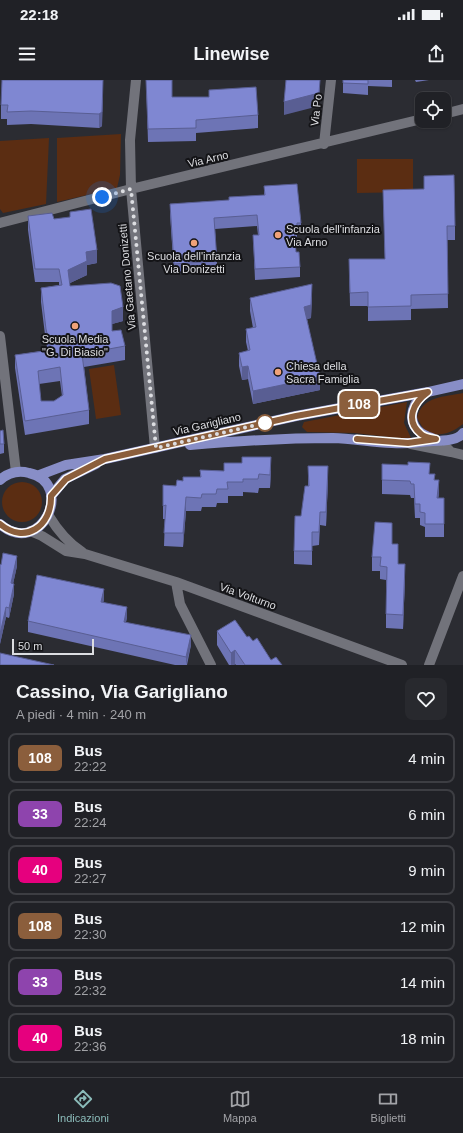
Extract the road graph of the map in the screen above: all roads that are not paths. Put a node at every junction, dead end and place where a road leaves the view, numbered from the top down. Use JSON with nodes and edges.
{"nodes":[{"id":1,"x":136,"y":80,"type":"edge"},
{"id":2,"x":331,"y":80,"type":"edge"},
{"id":3,"x":463,"y":109,"type":"edge"},
{"id":4,"x":451,"y":112,"type":"edge"},
{"id":5,"x":415,"y":121,"type":"edge"},
{"id":6,"x":324,"y":144,"type":"junction"},
{"id":7,"x":131,"y":189,"type":"junction"},
{"id":8,"x":0,"y":223,"type":"edge"},
{"id":9,"x":0,"y":336,"type":"edge"},
{"id":10,"x":463,"y":384,"type":"edge"},
{"id":11,"x":428,"y":392,"type":"junction"},
{"id":12,"x":463,"y":433,"type":"edge"},
{"id":13,"x":436,"y":439,"type":"junction"},
{"id":14,"x":408,"y":443,"type":"junction"},
{"id":15,"x":156,"y":448,"type":"junction"},
{"id":16,"x":451,"y":452,"type":"junction"},
{"id":17,"x":463,"y":455,"type":"edge"},
{"id":18,"x":105,"y":459,"type":"junction"},
{"id":19,"x":16,"y":472,"type":"junction"},
{"id":20,"x":37,"y":476,"type":"junction"},
{"id":21,"x":0,"y":480,"type":"edge"},
{"id":22,"x":51,"y":496,"type":"junction"},
{"id":23,"x":49,"y":516,"type":"junction"},
{"id":24,"x":0,"y":524,"type":"edge"},
{"id":25,"x":30,"y":531,"type":"junction"},
{"id":26,"x":85,"y":554,"type":"junction"},
{"id":27,"x":463,"y":576,"type":"edge"},
{"id":28,"x":176,"y":582,"type":"junction"},
{"id":29,"x":211,"y":665,"type":"edge"},
{"id":30,"x":402,"y":665,"type":"edge"},
{"id":31,"x":429,"y":665,"type":"edge"}],
"edges":[{"from":1,"to":7,"type":"street","name":"Via Gaetano Donizetti"},
{"from":2,"to":6,"type":"street","name":"Via Po"},
{"from":3,"to":4,"type":"street"},
{"from":5,"to":6,"type":"street","name":"Via Arno"},
{"from":6,"to":7,"type":"street","name":"Via Arno"},
{"from":7,"to":8,"type":"street","name":"Via Arno"},
{"from":7,"to":15,"type":"street","name":"Via Gaetano Donizetti"},
{"from":9,"to":19,"type":"street"},
{"from":10,"to":11,"type":"main road","name":"Via Garigliano"},
{"from":11,"to":13,"type":"main road","name":"Via Garigliano"},
{"from":11,"to":15,"type":"main road","name":"Via Garigliano"},
{"from":12,"to":13,"type":"main road","name":"Via Garigliano"},
{"from":13,"to":14,"type":"main road","name":"Via Garigliano"},
{"from":13,"to":16,"type":"street"},
{"from":14,"to":15,"type":"main road","name":"Via Garigliano"},
{"from":14,"to":16,"type":"street"},
{"from":15,"to":18,"type":"main road","name":"Via Garigliano"},
{"from":16,"to":17,"type":"street"},
{"from":18,"to":20,"type":"main road","name":"Via Garigliano"},
{"from":18,"to":22,"type":"main road","name":"Via Garigliano"},
{"from":19,"to":20,"type":"main road"},
{"from":19,"to":21,"type":"main road"},
{"from":20,"to":22,"type":"main road"},
{"from":22,"to":23,"type":"main road"},
{"from":23,"to":25,"type":"main road"},
{"from":23,"to":26,"type":"street","name":"Via Volturno"},
{"from":24,"to":25,"type":"main road"},
{"from":25,"to":26,"type":"street","name":"Via Volturno"},
{"from":26,"to":28,"type":"street","name":"Via Volturno"},
{"from":27,"to":31,"type":"street"},
{"from":28,"to":29,"type":"street"},
{"from":28,"to":30,"type":"street","name":"Via Volturno"}]}
